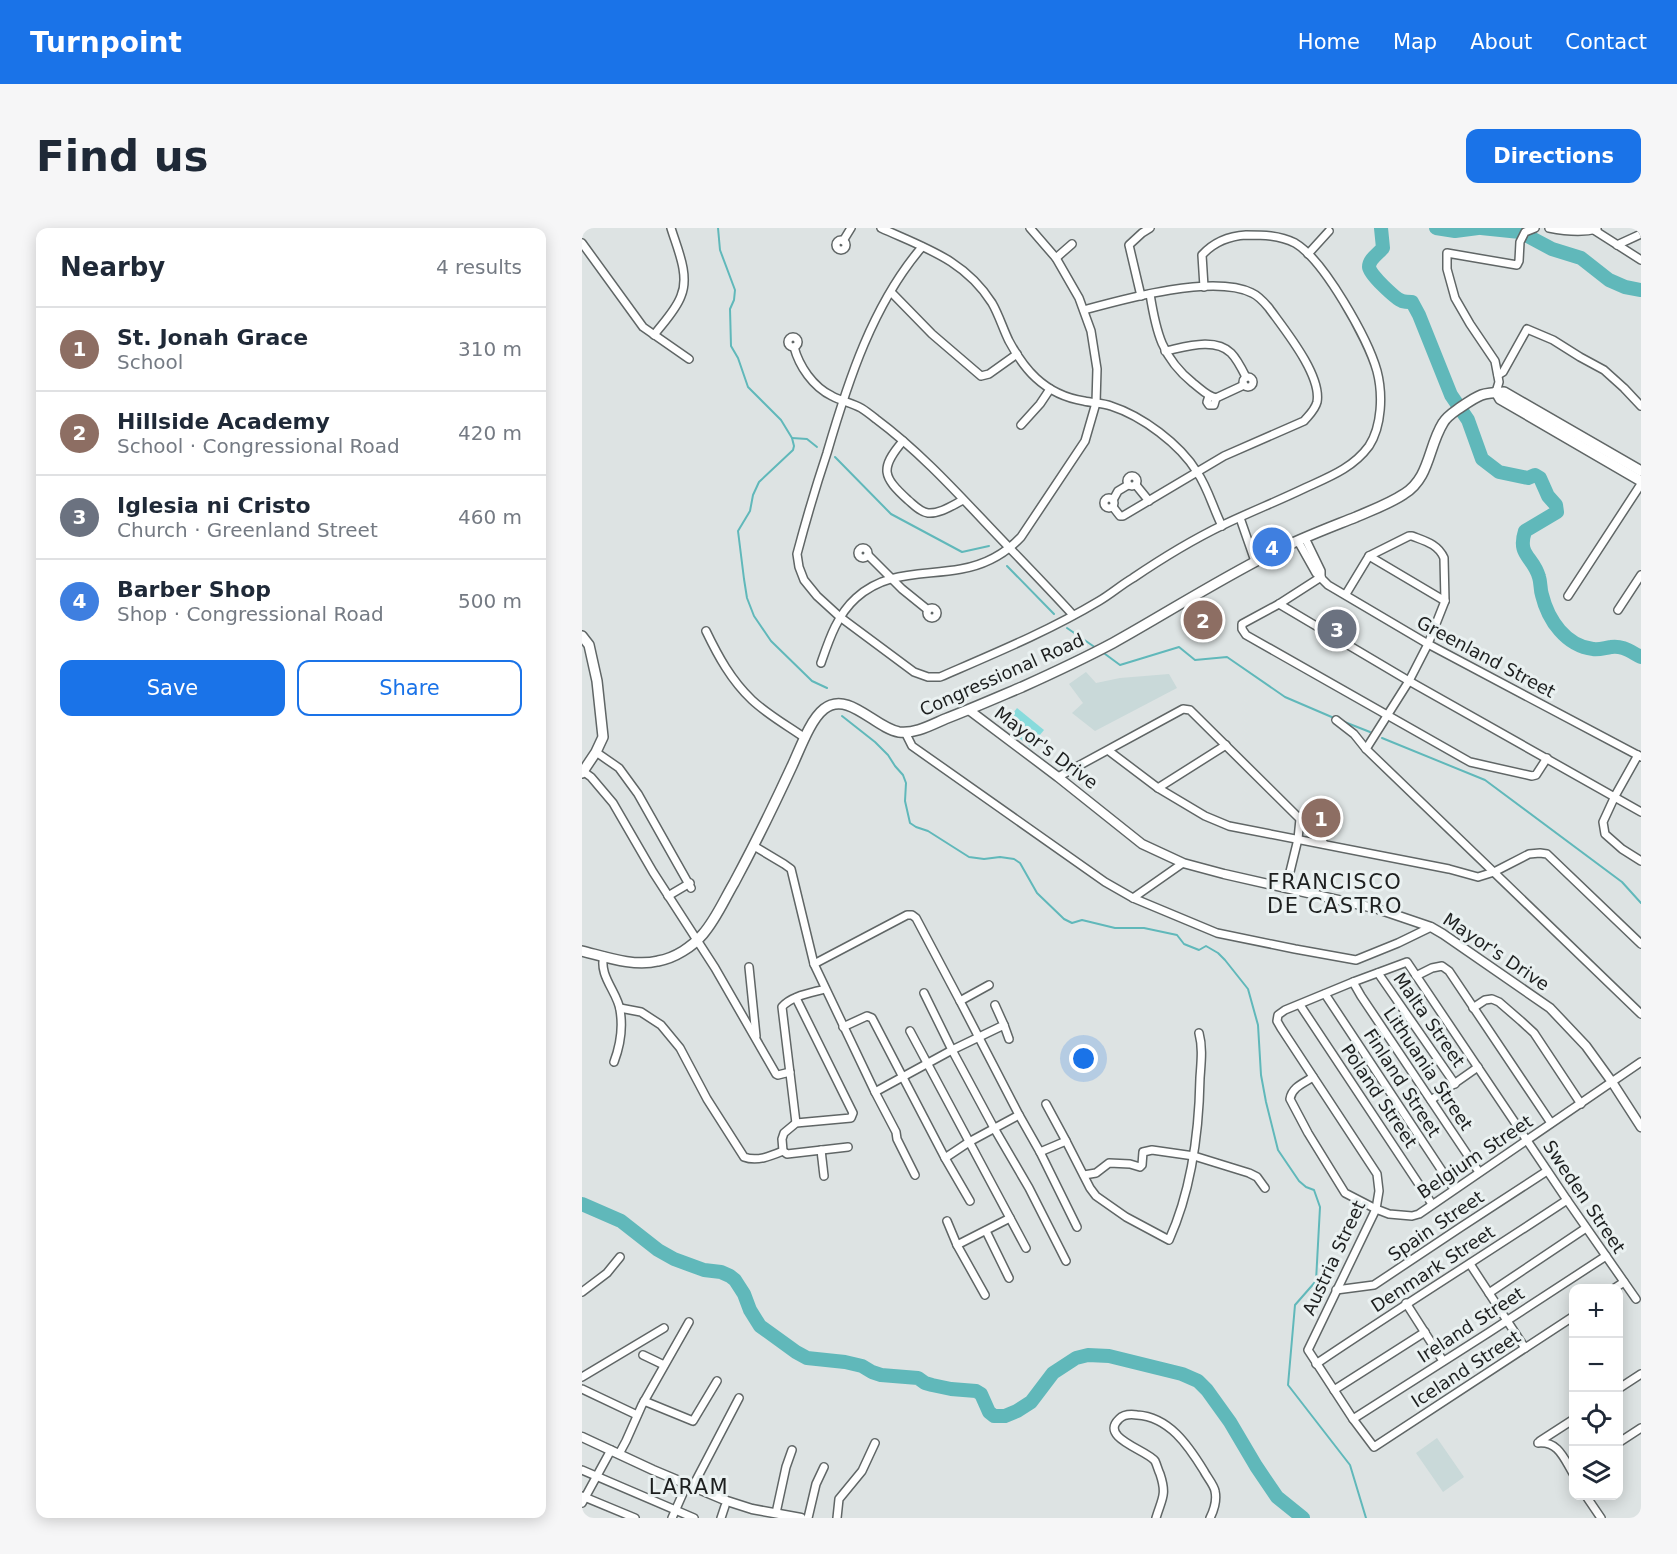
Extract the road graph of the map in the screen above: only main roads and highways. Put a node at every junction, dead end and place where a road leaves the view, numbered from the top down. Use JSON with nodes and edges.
{"nodes":[{"id":1,"x":1496,"y":392,"type":"junction"},
{"id":2,"x":1641,"y":471,"type":"edge"},
{"id":3,"x":1641,"y":482,"type":"edge"},
{"id":4,"x":582,"y":636,"type":"edge"},
{"id":5,"x":583,"y":773,"type":"edge"},
{"id":6,"x":582,"y":951,"type":"edge"}],
"edges":[{"from":1,"to":2,"type":"main road"},
{"from":1,"to":3,"type":"main road"},
{"from":1,"to":6,"type":"main road","name":"Congressional Road"},
{"from":4,"to":5,"type":"main road"}]}
